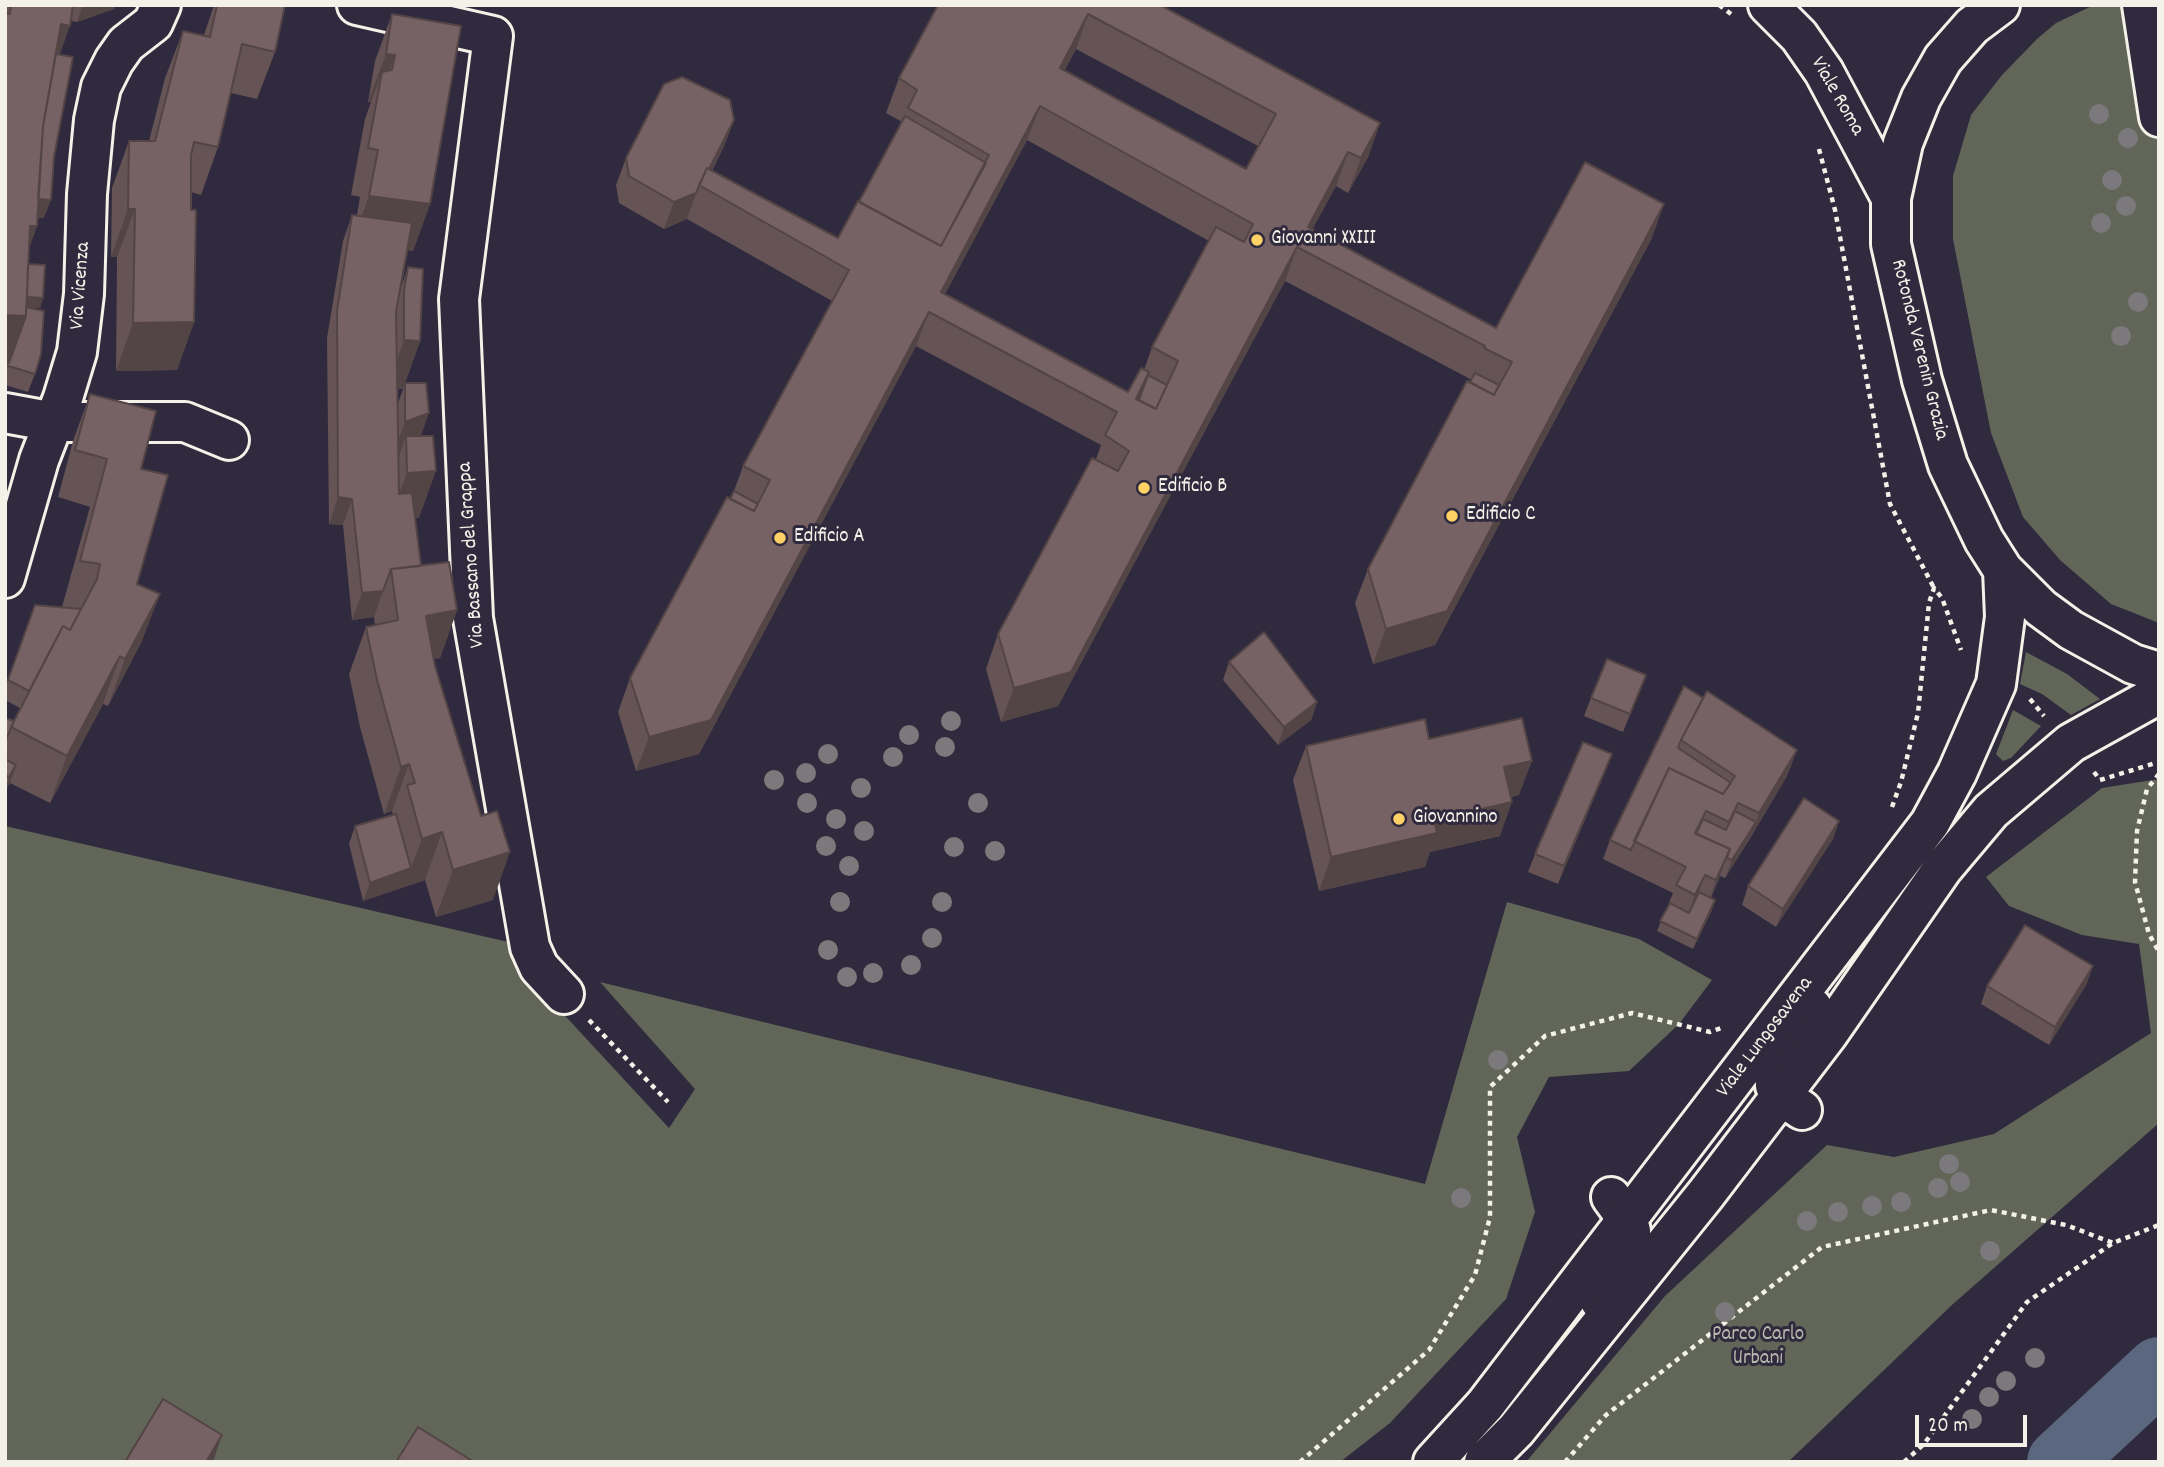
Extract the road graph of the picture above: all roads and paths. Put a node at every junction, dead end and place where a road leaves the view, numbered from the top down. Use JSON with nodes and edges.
{"nodes":[{"id":1,"x":161,"y":5,"type":"edge"},
{"id":2,"x":357,"y":5,"type":"edge"},
{"id":3,"x":1719,"y":5,"type":"edge"},
{"id":4,"x":2000,"y":5,"type":"edge"},
{"id":5,"x":2142,"y":5,"type":"edge"},
{"id":6,"x":1753,"y":12,"type":"edge"},
{"id":7,"x":2159,"y":117,"type":"edge"},
{"id":8,"x":1817,"y":143,"type":"dead end"},
{"id":9,"x":1891,"y":198,"type":"junction"},
{"id":10,"x":5,"y":413,"type":"edge"},
{"id":11,"x":54,"y":422,"type":"junction"},
{"id":12,"x":229,"y":440,"type":"dead end"},
{"id":13,"x":2003,"y":570,"type":"junction"},
{"id":14,"x":5,"y":578,"type":"edge"},
{"id":15,"x":1934,"y":588,"type":"junction"},
{"id":16,"x":1964,"y":658,"type":"dead end"},
{"id":17,"x":2159,"y":673,"type":"edge"},
{"id":18,"x":2159,"y":694,"type":"edge"},
{"id":19,"x":2159,"y":762,"type":"edge"},
{"id":20,"x":2159,"y":774,"type":"edge"},
{"id":21,"x":2100,"y":780,"type":"dead end"},
{"id":22,"x":1888,"y":817,"type":"dead end"},
{"id":23,"x":1876,"y":895,"type":"junction"},
{"id":24,"x":2159,"y":952,"type":"edge"},
{"id":25,"x":564,"y":994,"type":"joint"},
{"id":26,"x":1728,"y":1026,"type":"dead end"},
{"id":27,"x":668,"y":1102,"type":"dead end"},
{"id":28,"x":1791,"y":1103,"type":"junction"},
{"id":29,"x":1619,"y":1208,"type":"junction"},
{"id":30,"x":2159,"y":1225,"type":"edge"},
{"id":31,"x":2113,"y":1243,"type":"junction"},
{"id":32,"x":1300,"y":1462,"type":"edge"},
{"id":33,"x":1433,"y":1462,"type":"edge"},
{"id":34,"x":1484,"y":1462,"type":"edge"},
{"id":35,"x":1565,"y":1462,"type":"edge"},
{"id":36,"x":1904,"y":1462,"type":"edge"}],
"edges":[{"from":1,"to":11,"type":"main road","name":"Via Vicenza"},
{"from":2,"to":25,"type":"main road","name":"Via Bassano del Grappa"},
{"from":3,"to":6,"type":"path"},
{"from":4,"to":9,"type":"main road","name":"Rotonda Verenin Grazia"},
{"from":5,"to":7,"type":"main road"},
{"from":6,"to":9,"type":"main road","name":"Viale Roma"},
{"from":8,"to":15,"type":"path"},
{"from":9,"to":13,"type":"main road","name":"Rotonda Verenin Grazia"},
{"from":10,"to":11,"type":"main road"},
{"from":11,"to":12,"type":"main road"},
{"from":11,"to":14,"type":"main road","name":"Via Vicenza"},
{"from":13,"to":17,"type":"main road","name":"Rotonda Verenin Grazia"},
{"from":13,"to":23,"type":"main road","name":"Viale Lungosavena"},
{"from":15,"to":16,"type":"path"},
{"from":15,"to":22,"type":"path"},
{"from":18,"to":28,"type":"main road"},
{"from":19,"to":21,"type":"path"},
{"from":20,"to":24,"type":"path"},
{"from":23,"to":28,"type":"main road"},
{"from":23,"to":29,"type":"main road","name":"Viale Lungosavena"},
{"from":25,"to":27,"type":"path"},
{"from":26,"to":32,"type":"path"},
{"from":28,"to":34,"type":"main road"},
{"from":29,"to":33,"type":"main road","name":"Viale Lungosavena"},
{"from":29,"to":34,"type":"main road"},
{"from":30,"to":31,"type":"path"},
{"from":31,"to":35,"type":"path"},
{"from":31,"to":36,"type":"path"}]}
